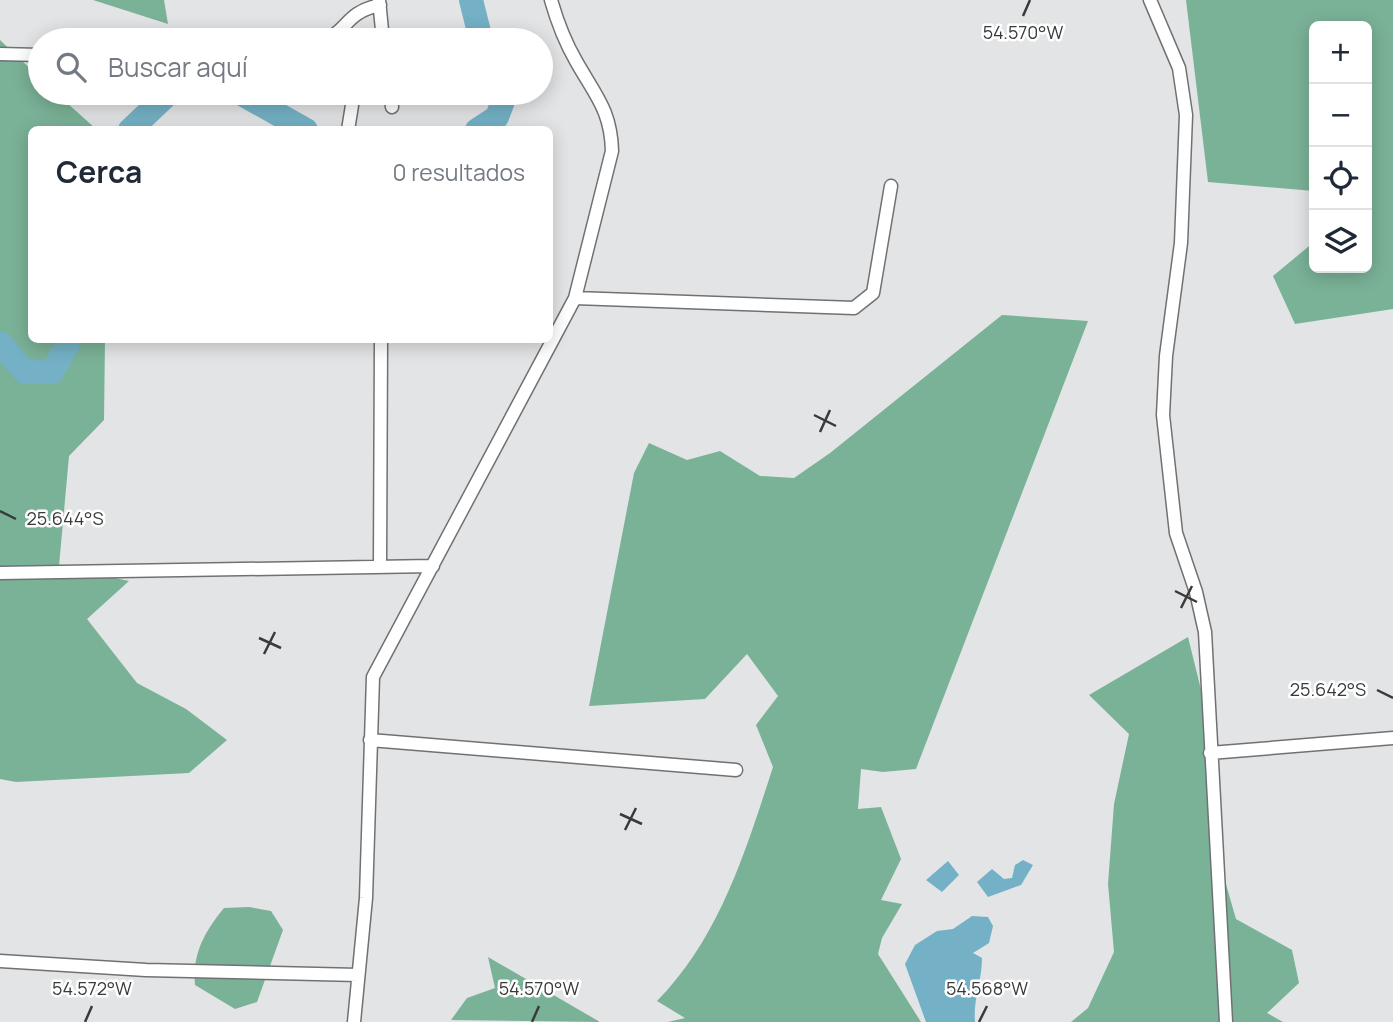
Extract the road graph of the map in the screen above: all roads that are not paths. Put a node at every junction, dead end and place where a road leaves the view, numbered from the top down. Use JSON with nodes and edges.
{"nodes":[{"id":1,"x":551,"y":0,"type":"edge"},
{"id":2,"x":1150,"y":0,"type":"edge"},
{"id":3,"x":379,"y":2,"type":"edge"},
{"id":4,"x":342,"y":28,"type":"edge"},
{"id":5,"x":380,"y":28,"type":"edge"},
{"id":6,"x":0,"y":54,"type":"edge"},
{"id":7,"x":28,"y":55,"type":"edge"},
{"id":8,"x":353,"y":105,"type":"edge"},
{"id":9,"x":349,"y":126,"type":"edge"},
{"id":10,"x":891,"y":186,"type":"dead end"},
{"id":11,"x":575,"y":298,"type":"junction"},
{"id":12,"x":553,"y":340,"type":"edge"},
{"id":13,"x":381,"y":343,"type":"edge"},
{"id":14,"x":551,"y":343,"type":"edge"},
{"id":15,"x":380,"y":565,"type":"junction"},
{"id":16,"x":433,"y":566,"type":"junction"},
{"id":17,"x":0,"y":573,"type":"edge"},
{"id":18,"x":1393,"y":738,"type":"edge"},
{"id":19,"x":370,"y":740,"type":"junction"},
{"id":20,"x":1210,"y":753,"type":"junction"},
{"id":21,"x":736,"y":770,"type":"dead end"},
{"id":22,"x":0,"y":961,"type":"edge"},
{"id":23,"x":358,"y":975,"type":"junction"},
{"id":24,"x":354,"y":1022,"type":"edge"},
{"id":25,"x":1226,"y":1022,"type":"edge"}],
"edges":[{"from":1,"to":11,"type":"street"},
{"from":2,"to":20,"type":"street"},
{"from":3,"to":4,"type":"street"},
{"from":3,"to":5,"type":"street"},
{"from":6,"to":7,"type":"street"},
{"from":8,"to":9,"type":"street"},
{"from":10,"to":11,"type":"street"},
{"from":11,"to":12,"type":"street"},
{"from":13,"to":15,"type":"street"},
{"from":14,"to":16,"type":"street"},
{"from":15,"to":16,"type":"street"},
{"from":15,"to":17,"type":"street"},
{"from":16,"to":19,"type":"street"},
{"from":18,"to":20,"type":"street"},
{"from":19,"to":21,"type":"street"},
{"from":19,"to":23,"type":"street"},
{"from":20,"to":25,"type":"street"},
{"from":22,"to":23,"type":"street"},
{"from":23,"to":24,"type":"street"}]}
